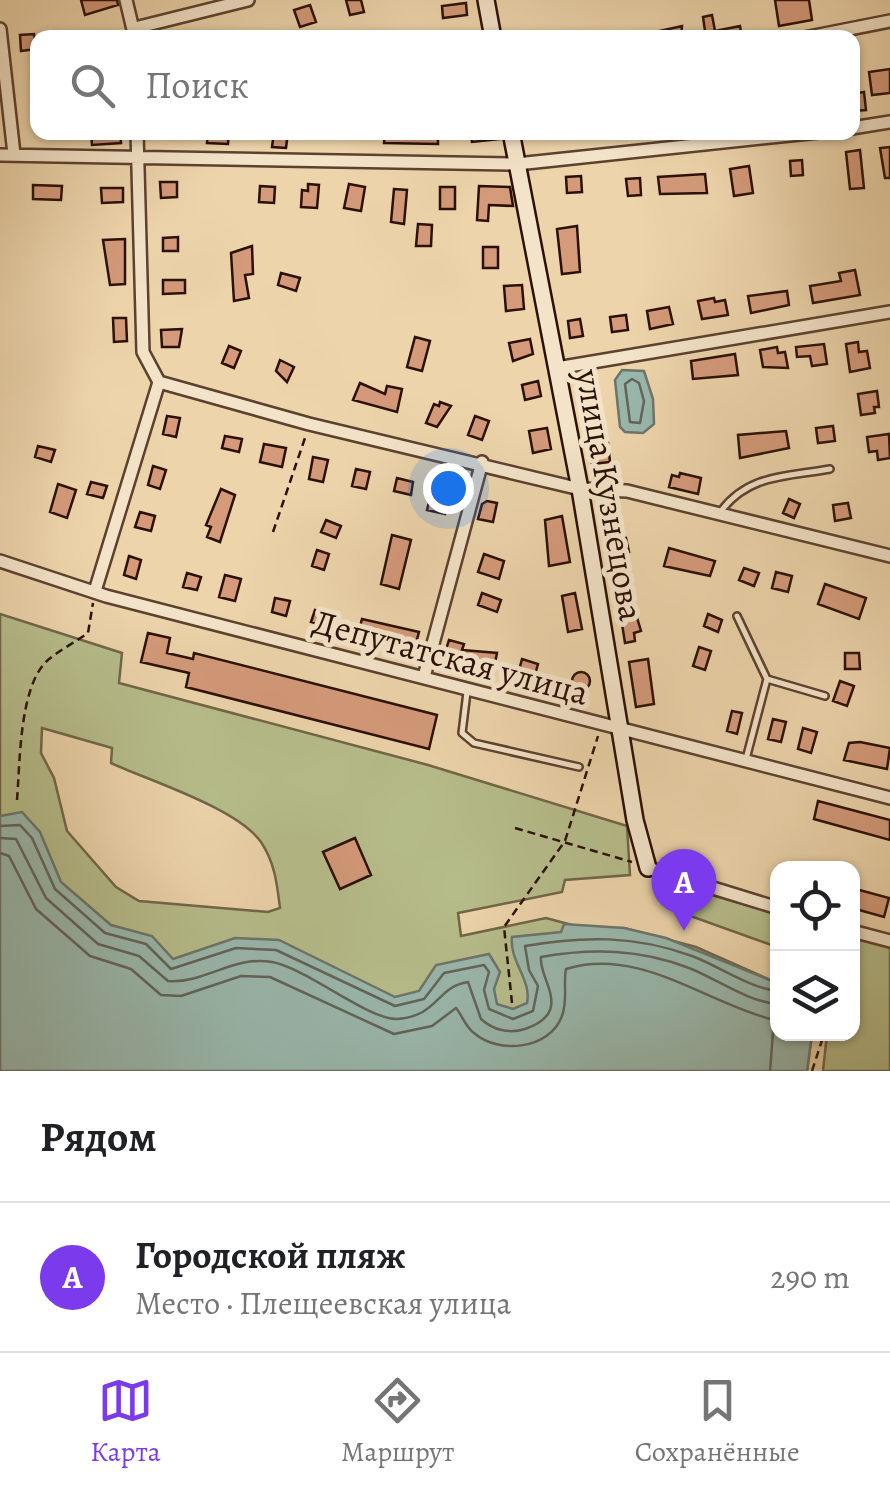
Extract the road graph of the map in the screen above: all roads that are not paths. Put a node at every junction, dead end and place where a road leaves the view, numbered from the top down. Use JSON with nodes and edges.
{"nodes":[{"id":1,"x":126,"y":0,"type":"edge"},
{"id":2,"x":248,"y":0,"type":"edge"},
{"id":3,"x":486,"y":0,"type":"edge"},
{"id":4,"x":890,"y":21,"type":"edge"},
{"id":5,"x":0,"y":28,"type":"edge"},
{"id":6,"x":134,"y":30,"type":"edge"},
{"id":7,"x":145,"y":30,"type":"edge"},
{"id":8,"x":492,"y":30,"type":"edge"},
{"id":9,"x":844,"y":30,"type":"edge"},
{"id":10,"x":890,"y":122,"type":"edge"},
{"id":11,"x":860,"y":127,"type":"edge"},
{"id":12,"x":137,"y":140,"type":"edge"},
{"id":13,"x":512,"y":140,"type":"edge"},
{"id":14,"x":744,"y":140,"type":"edge"},
{"id":15,"x":7,"y":155,"type":"edge"},
{"id":16,"x":138,"y":159,"type":"junction"},
{"id":17,"x":517,"y":164,"type":"junction"},
{"id":18,"x":889,"y":317,"type":"edge"},
{"id":19,"x":557,"y":368,"type":"junction"},
{"id":20,"x":159,"y":382,"type":"junction"},
{"id":21,"x":482,"y":462,"type":"junction"},
{"id":22,"x":830,"y":469,"type":"dead end"},
{"id":23,"x":580,"y":488,"type":"junction"},
{"id":24,"x":719,"y":514,"type":"junction"},
{"id":25,"x":890,"y":556,"type":"edge"},
{"id":26,"x":0,"y":562,"type":"edge"},
{"id":27,"x":95,"y":591,"type":"junction"},
{"id":28,"x":737,"y":616,"type":"dead end"},
{"id":29,"x":424,"y":677,"type":"junction"},
{"id":30,"x":767,"y":679,"type":"junction"},
{"id":31,"x":467,"y":689,"type":"junction"},
{"id":32,"x":825,"y":696,"type":"dead end"},
{"id":33,"x":621,"y":728,"type":"junction"},
{"id":34,"x":746,"y":759,"type":"junction"},
{"id":35,"x":579,"y":768,"type":"dead end"},
{"id":36,"x":890,"y":798,"type":"edge"},
{"id":37,"x":648,"y":868,"type":"joint"},
{"id":38,"x":770,"y":906,"type":"edge"},
{"id":39,"x":860,"y":933,"type":"edge"},
{"id":40,"x":890,"y":941,"type":"edge"}],
"edges":[{"from":1,"to":6,"type":"street"},
{"from":2,"to":7,"type":"street"},
{"from":3,"to":8,"type":"street"},
{"from":4,"to":9,"type":"street"},
{"from":5,"to":15,"type":"street"},
{"from":10,"to":11,"type":"street"},
{"from":12,"to":16,"type":"street"},
{"from":13,"to":17,"type":"street","name":"улица Кузнецова"},
{"from":14,"to":17,"type":"street"},
{"from":15,"to":16,"type":"street"},
{"from":16,"to":17,"type":"street"},
{"from":16,"to":20,"type":"street"},
{"from":17,"to":19,"type":"street","name":"улица Кузнецова"},
{"from":18,"to":19,"type":"street"},
{"from":19,"to":23,"type":"street","name":"улица Кузнецова"},
{"from":20,"to":21,"type":"street"},
{"from":20,"to":27,"type":"street"},
{"from":21,"to":23,"type":"street"},
{"from":21,"to":29,"type":"street"},
{"from":22,"to":24,"type":"lane"},
{"from":23,"to":24,"type":"street"},
{"from":23,"to":33,"type":"street","name":"улица Кузнецова"},
{"from":24,"to":25,"type":"street"},
{"from":26,"to":27,"type":"street","name":"Депутатская улица"},
{"from":27,"to":29,"type":"street","name":"Депутатская улица"},
{"from":28,"to":30,"type":"lane"},
{"from":29,"to":31,"type":"street","name":"Депутатская улица"},
{"from":30,"to":32,"type":"lane"},
{"from":30,"to":34,"type":"lane"},
{"from":31,"to":33,"type":"street","name":"Депутатская улица"},
{"from":31,"to":35,"type":"lane"},
{"from":33,"to":34,"type":"street","name":"Депутатская улица"},
{"from":33,"to":37,"type":"street","name":"улица Кузнецова"},
{"from":34,"to":36,"type":"street","name":"Депутатская улица"},
{"from":37,"to":38,"type":"street"},
{"from":39,"to":40,"type":"street"}]}
